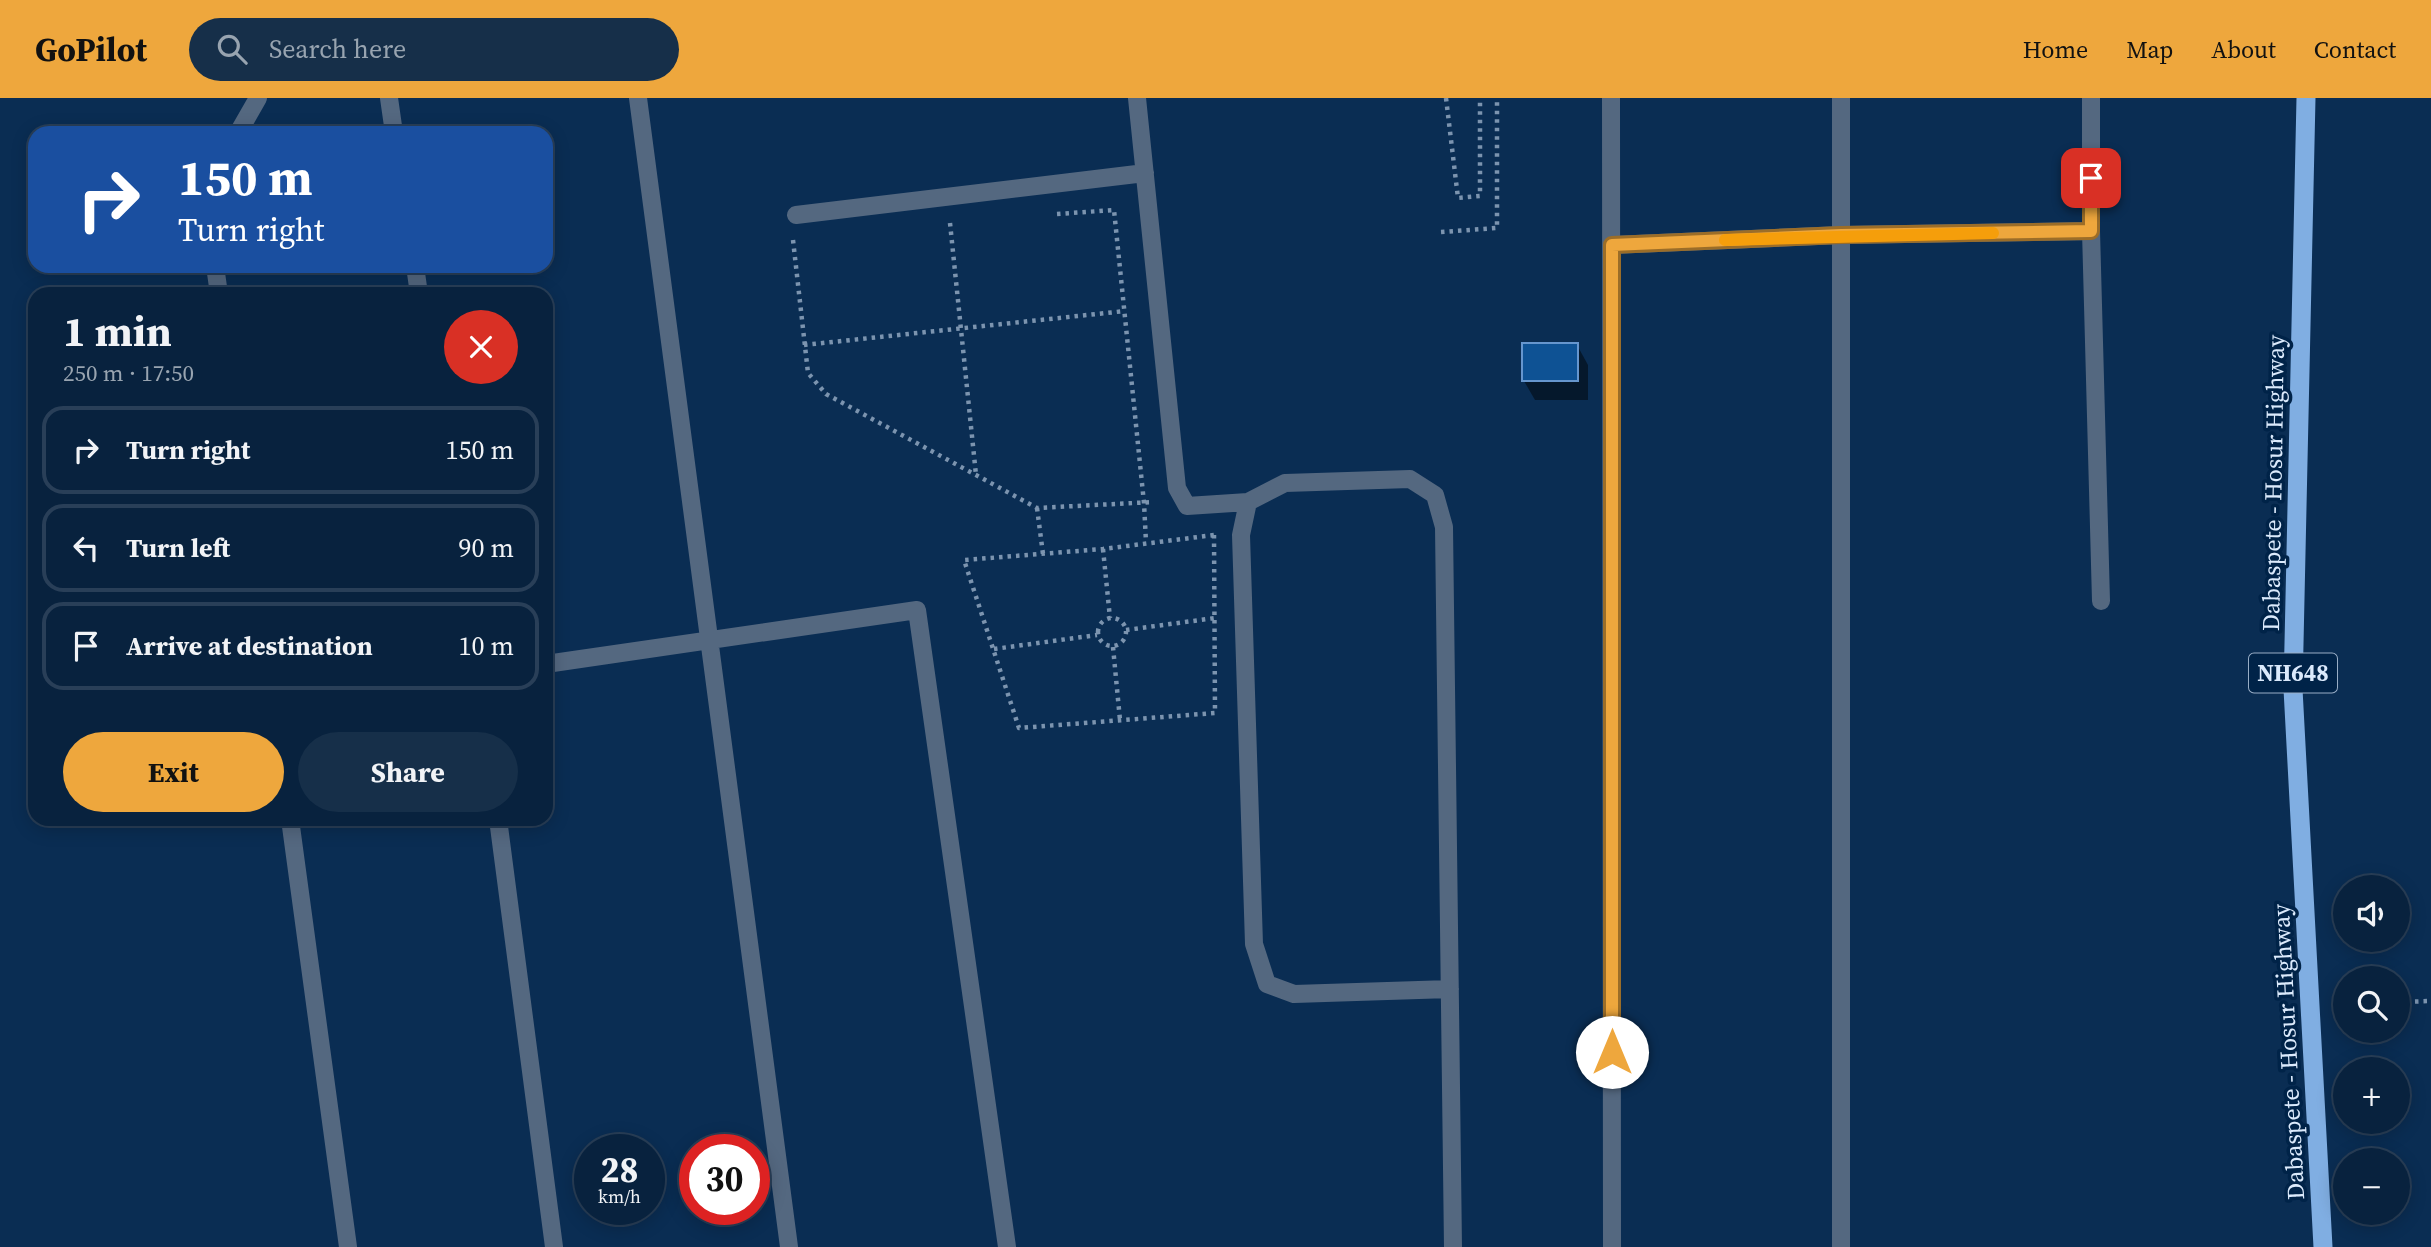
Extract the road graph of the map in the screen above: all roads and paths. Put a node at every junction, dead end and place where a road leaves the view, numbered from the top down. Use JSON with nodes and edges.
{"nodes":[{"id":1,"x":258,"y":98,"type":"edge"},
{"id":2,"x":388,"y":98,"type":"edge"},
{"id":3,"x":638,"y":98,"type":"edge"},
{"id":4,"x":1137,"y":98,"type":"edge"},
{"id":5,"x":1446,"y":98,"type":"edge"},
{"id":6,"x":1480,"y":98,"type":"edge"},
{"id":7,"x":1497,"y":98,"type":"edge"},
{"id":8,"x":1611,"y":98,"type":"edge"},
{"id":9,"x":1841,"y":98,"type":"edge"},
{"id":10,"x":2091,"y":98,"type":"edge"},
{"id":11,"x":2306,"y":98,"type":"edge"},
{"id":12,"x":242,"y":126,"type":"edge"},
{"id":13,"x":393,"y":126,"type":"edge"},
{"id":14,"x":1145,"y":173,"type":"junction"},
{"id":15,"x":1114,"y":210,"type":"dead end"},
{"id":16,"x":796,"y":215,"type":"dead end"},
{"id":17,"x":950,"y":222,"type":"dead end"},
{"id":18,"x":2091,"y":231,"type":"junction"},
{"id":19,"x":1441,"y":232,"type":"dead end"},
{"id":20,"x":792,"y":235,"type":"dead end"},
{"id":21,"x":1841,"y":235,"type":"junction"},
{"id":22,"x":1612,"y":245,"type":"junction"},
{"id":23,"x":1125,"y":311,"type":"junction"},
{"id":24,"x":960,"y":329,"type":"junction"},
{"id":25,"x":804,"y":345,"type":"junction"},
{"id":26,"x":976,"y":476,"type":"junction"},
{"id":27,"x":1183,"y":499,"type":"junction"},
{"id":28,"x":1248,"y":502,"type":"junction"},
{"id":29,"x":1144,"y":503,"type":"junction"},
{"id":30,"x":1037,"y":508,"type":"junction"},
{"id":31,"x":1146,"y":542,"type":"junction"},
{"id":32,"x":1103,"y":549,"type":"junction"},
{"id":33,"x":1043,"y":554,"type":"junction"},
{"id":34,"x":2101,"y":601,"type":"dead end"},
{"id":35,"x":1110,"y":618,"type":"junction"},
{"id":36,"x":1215,"y":618,"type":"junction"},
{"id":37,"x":1126,"y":630,"type":"junction"},
{"id":38,"x":1097,"y":635,"type":"junction"},
{"id":39,"x":709,"y":640,"type":"junction"},
{"id":40,"x":1113,"y":647,"type":"junction"},
{"id":41,"x":994,"y":649,"type":"junction"},
{"id":42,"x":553,"y":663,"type":"edge"},
{"id":43,"x":1120,"y":720,"type":"junction"},
{"id":44,"x":291,"y":826,"type":"edge"},
{"id":45,"x":499,"y":826,"type":"edge"},
{"id":46,"x":1450,"y":989,"type":"junction"},
{"id":47,"x":2431,"y":1001,"type":"edge"},
{"id":48,"x":2410,"y":1002,"type":"edge"},
{"id":49,"x":348,"y":1247,"type":"edge"},
{"id":50,"x":554,"y":1247,"type":"edge"},
{"id":51,"x":789,"y":1247,"type":"edge"},
{"id":52,"x":1007,"y":1247,"type":"edge"},
{"id":53,"x":1452,"y":1247,"type":"edge"},
{"id":54,"x":1612,"y":1247,"type":"edge"},
{"id":55,"x":1841,"y":1247,"type":"edge"},
{"id":56,"x":2323,"y":1247,"type":"edge"}],
"edges":[{"from":1,"to":12,"type":"street"},
{"from":2,"to":13,"type":"street"},
{"from":3,"to":39,"type":"street"},
{"from":4,"to":14,"type":"street"},
{"from":5,"to":6,"type":"path"},
{"from":7,"to":19,"type":"path"},
{"from":8,"to":22,"type":"street"},
{"from":9,"to":21,"type":"street"},
{"from":10,"to":18,"type":"street"},
{"from":11,"to":56,"type":"highway","name":"Dabaspete - Hosur Highway","number":"NH648"},
{"from":14,"to":16,"type":"street"},
{"from":14,"to":27,"type":"street"},
{"from":15,"to":23,"type":"path"},
{"from":17,"to":24,"type":"path"},
{"from":18,"to":21,"type":"street"},
{"from":18,"to":34,"type":"street"},
{"from":20,"to":25,"type":"path"},
{"from":21,"to":22,"type":"street"},
{"from":21,"to":55,"type":"street"},
{"from":22,"to":54,"type":"street"},
{"from":23,"to":24,"type":"path"},
{"from":23,"to":29,"type":"path"},
{"from":24,"to":25,"type":"path"},
{"from":24,"to":26,"type":"path"},
{"from":25,"to":26,"type":"path"},
{"from":26,"to":30,"type":"path"},
{"from":27,"to":28,"type":"street"},
{"from":27,"to":29,"type":"path"},
{"from":28,"to":46,"type":"street"},
{"from":28,"to":46,"type":"street"},
{"from":29,"to":30,"type":"path"},
{"from":29,"to":31,"type":"path"},
{"from":30,"to":33,"type":"path"},
{"from":31,"to":32,"type":"path"},
{"from":31,"to":36,"type":"path"},
{"from":32,"to":33,"type":"path"},
{"from":32,"to":35,"type":"path"},
{"from":33,"to":41,"type":"path"},
{"from":35,"to":37,"type":"path"},
{"from":35,"to":38,"type":"path"},
{"from":36,"to":37,"type":"path"},
{"from":36,"to":43,"type":"path"},
{"from":37,"to":40,"type":"path"},
{"from":38,"to":40,"type":"path"},
{"from":38,"to":41,"type":"path"},
{"from":39,"to":42,"type":"street"},
{"from":39,"to":51,"type":"street"},
{"from":39,"to":52,"type":"street"},
{"from":40,"to":43,"type":"path"},
{"from":41,"to":43,"type":"path"},
{"from":44,"to":49,"type":"street"},
{"from":45,"to":50,"type":"street"},
{"from":46,"to":53,"type":"street"},
{"from":47,"to":48,"type":"path"}]}
